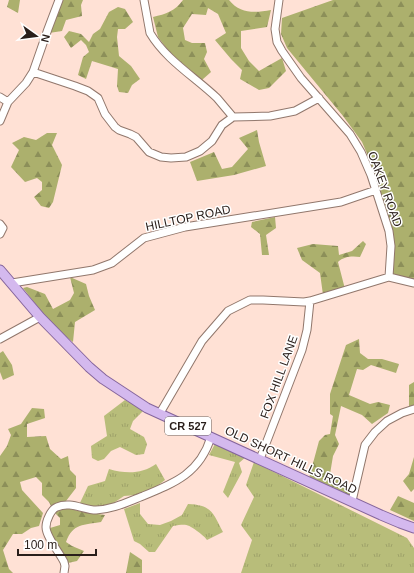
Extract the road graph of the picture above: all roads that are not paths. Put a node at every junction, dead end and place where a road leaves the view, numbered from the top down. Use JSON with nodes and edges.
{"nodes":[{"id":1,"x":59,"y":0,"type":"edge"},
{"id":2,"x":144,"y":0,"type":"edge"},
{"id":3,"x":279,"y":0,"type":"edge"},
{"id":4,"x":33,"y":72,"type":"junction"},
{"id":5,"x":0,"y":97,"type":"edge"},
{"id":6,"x":319,"y":98,"type":"junction"},
{"id":7,"x":8,"y":102,"type":"junction"},
{"id":8,"x":233,"y":117,"type":"junction"},
{"id":9,"x":0,"y":121,"type":"edge"},
{"id":10,"x":376,"y":190,"type":"junction"},
{"id":11,"x":0,"y":224,"type":"edge"},
{"id":12,"x":0,"y":234,"type":"edge"},
{"id":13,"x":0,"y":270,"type":"edge"},
{"id":14,"x":390,"y":277,"type":"junction"},
{"id":15,"x":12,"y":283,"type":"junction"},
{"id":16,"x":414,"y":283,"type":"edge"},
{"id":17,"x":310,"y":301,"type":"junction"},
{"id":18,"x":40,"y":317,"type":"junction"},
{"id":19,"x":0,"y":339,"type":"edge"},
{"id":20,"x":414,"y":409,"type":"edge"},
{"id":21,"x":160,"y":413,"type":"junction"},
{"id":22,"x":211,"y":436,"type":"junction"},
{"id":23,"x":260,"y":459,"type":"junction"},
{"id":24,"x":352,"y":502,"type":"junction"},
{"id":25,"x":414,"y":528,"type":"edge"},
{"id":26,"x":64,"y":573,"type":"edge"}],
"edges":[{"from":1,"to":4,"type":"street"},
{"from":2,"to":8,"type":"street"},
{"from":3,"to":6,"type":"street","name":"OAKEY ROAD"},
{"from":4,"to":7,"type":"street"},
{"from":4,"to":8,"type":"street"},
{"from":5,"to":7,"type":"street"},
{"from":6,"to":8,"type":"street"},
{"from":6,"to":10,"type":"street","name":"OAKEY ROAD"},
{"from":7,"to":9,"type":"street"},
{"from":10,"to":14,"type":"street","name":"OAKEY ROAD"},
{"from":10,"to":15,"type":"street","name":"HILLTOP ROAD"},
{"from":11,"to":12,"type":"street"},
{"from":13,"to":15,"type":"main road","name":"OLD SHORT HILLS ROAD","number":"CR 527"},
{"from":14,"to":16,"type":"street"},
{"from":14,"to":17,"type":"street"},
{"from":15,"to":18,"type":"main road","name":"OLD SHORT HILLS ROAD","number":"CR 527"},
{"from":17,"to":21,"type":"street"},
{"from":17,"to":23,"type":"street","name":"FOX HILL LANE"},
{"from":18,"to":19,"type":"street"},
{"from":18,"to":21,"type":"main road","name":"OLD SHORT HILLS ROAD","number":"CR 527"},
{"from":20,"to":24,"type":"street"},
{"from":21,"to":22,"type":"main road","name":"OLD SHORT HILLS ROAD","number":"CR 527"},
{"from":22,"to":23,"type":"main road","name":"OLD SHORT HILLS ROAD","number":"CR 527"},
{"from":22,"to":26,"type":"street"},
{"from":23,"to":24,"type":"main road","name":"OLD SHORT HILLS ROAD","number":"CR 527"},
{"from":24,"to":25,"type":"main road","name":"OLD SHORT HILLS ROAD","number":"CR 527"}]}
